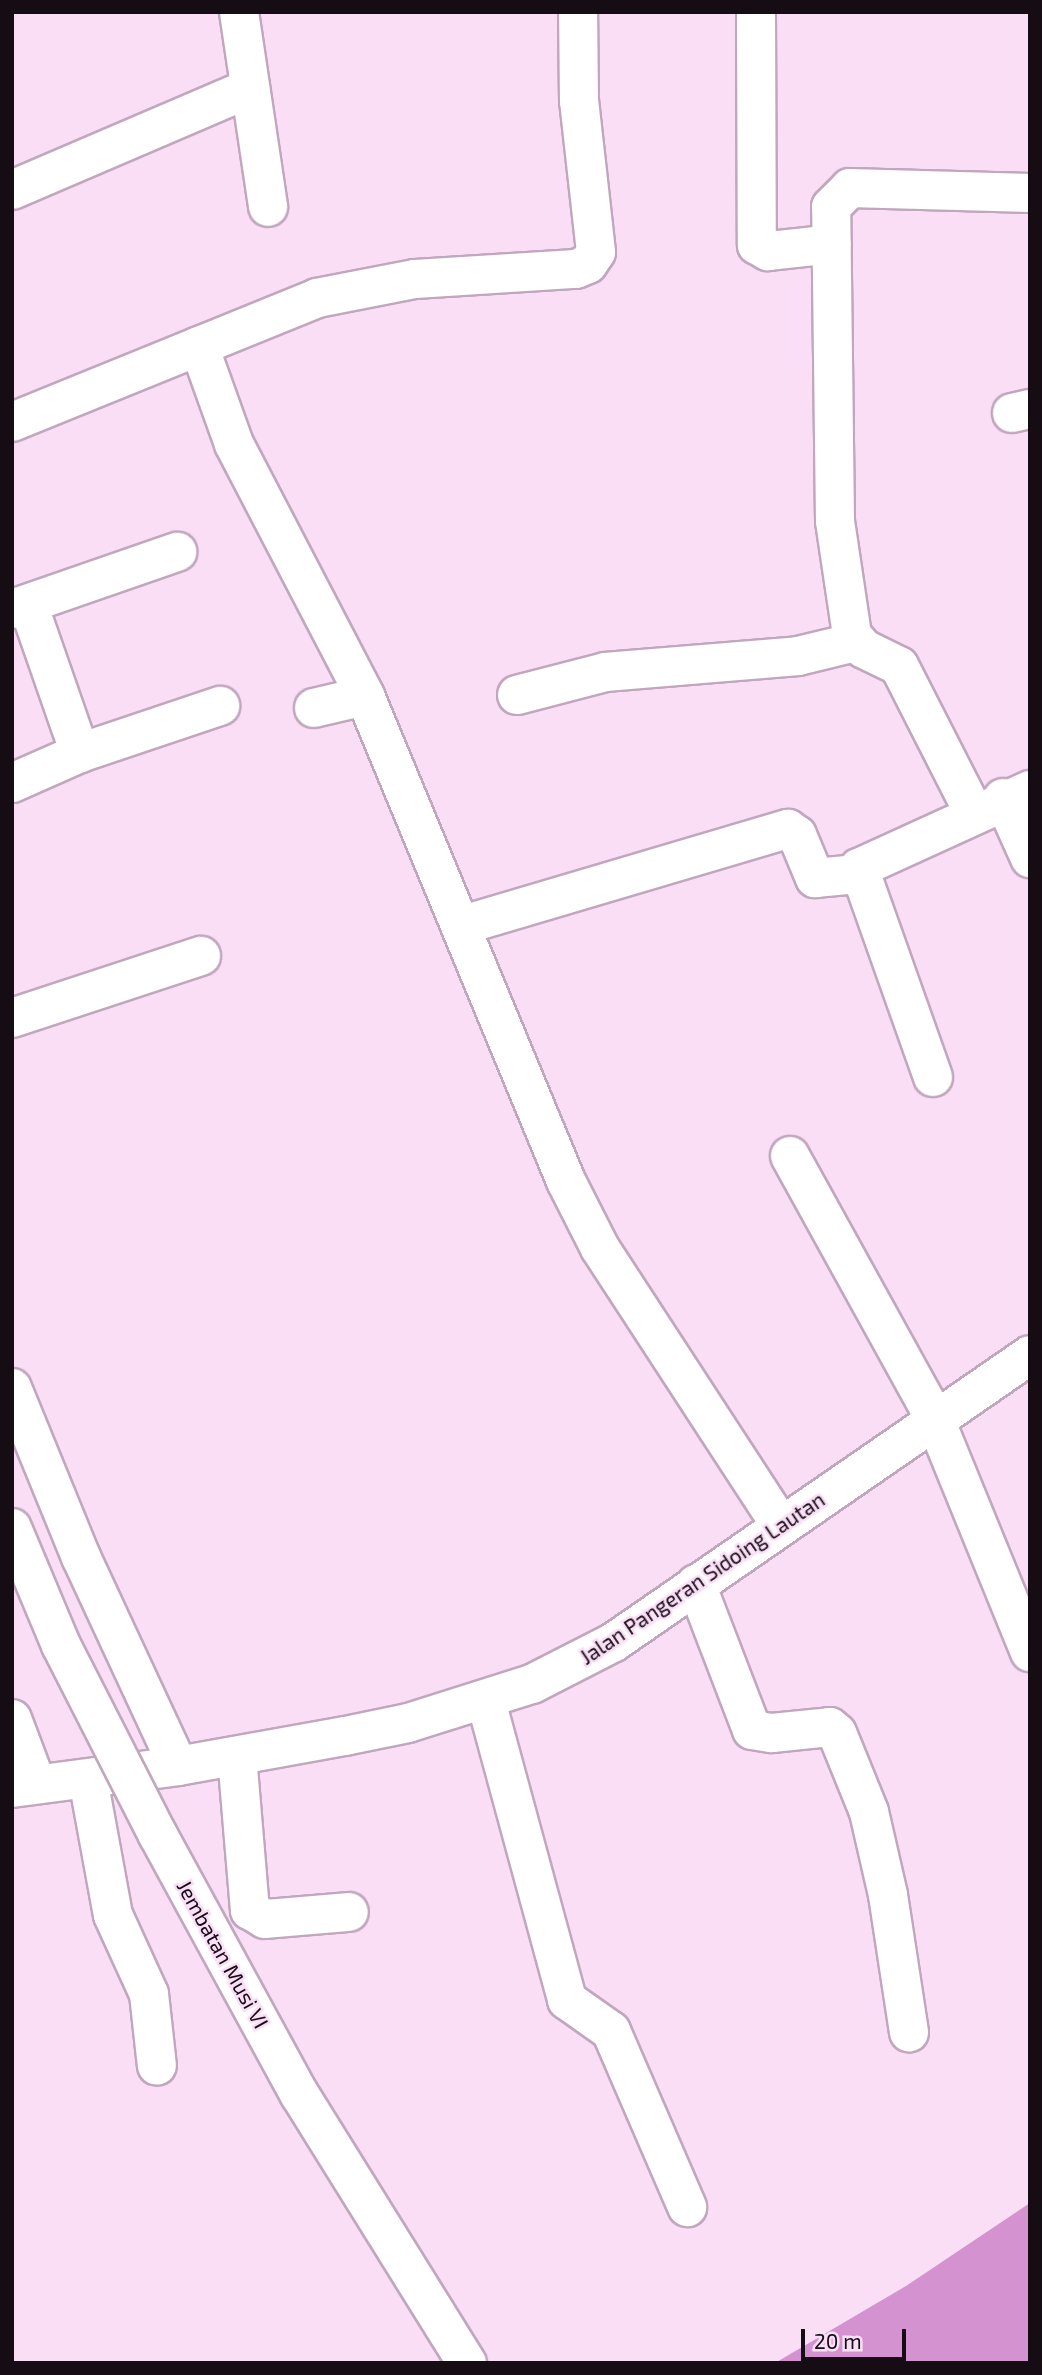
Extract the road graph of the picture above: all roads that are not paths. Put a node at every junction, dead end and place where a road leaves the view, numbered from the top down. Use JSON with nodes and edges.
{"nodes":[{"id":1,"x":239,"y":12,"type":"edge"},
{"id":2,"x":578,"y":12,"type":"edge"},
{"id":3,"x":756,"y":12,"type":"edge"},
{"id":4,"x":250,"y":88,"type":"junction"},
{"id":5,"x":12,"y":190,"type":"edge"},
{"id":6,"x":1030,"y":193,"type":"edge"},
{"id":7,"x":268,"y":207,"type":"dead end"},
{"id":8,"x":832,"y":244,"type":"junction"},
{"id":9,"x":198,"y":346,"type":"junction"},
{"id":10,"x":12,"y":422,"type":"edge"},
{"id":11,"x":177,"y":552,"type":"dead end"},
{"id":12,"x":20,"y":607,"type":"edge"},
{"id":13,"x":856,"y":642,"type":"junction"},
{"id":14,"x":517,"y":695,"type":"dead end"},
{"id":15,"x":365,"y":696,"type":"junction"},
{"id":16,"x":220,"y":706,"type":"dead end"},
{"id":17,"x":314,"y":708,"type":"dead end"},
{"id":18,"x":80,"y":753,"type":"junction"},
{"id":19,"x":12,"y":783,"type":"edge"},
{"id":20,"x":1002,"y":801,"type":"edge"},
{"id":21,"x":1030,"y":858,"type":"edge"},
{"id":22,"x":858,"y":874,"type":"junction"},
{"id":23,"x":463,"y":925,"type":"junction"},
{"id":24,"x":201,"y":956,"type":"dead end"},
{"id":25,"x":12,"y":1018,"type":"edge"},
{"id":26,"x":933,"y":1077,"type":"dead end"},
{"id":27,"x":790,"y":1156,"type":"dead end"},
{"id":28,"x":1030,"y":1355,"type":"edge"},
{"id":29,"x":12,"y":1388,"type":"edge"},
{"id":30,"x":934,"y":1417,"type":"junction"},
{"id":31,"x":780,"y":1524,"type":"junction"},
{"id":32,"x":12,"y":1528,"type":"edge"},
{"id":33,"x":696,"y":1584,"type":"junction"},
{"id":34,"x":1026,"y":1628,"type":"edge"},
{"id":35,"x":486,"y":1701,"type":"junction"},
{"id":36,"x":12,"y":1719,"type":"edge"},
{"id":37,"x":237,"y":1756,"type":"junction"},
{"id":38,"x":178,"y":1766,"type":"junction"},
{"id":39,"x":88,"y":1779,"type":"junction"},
{"id":40,"x":24,"y":1785,"type":"edge"},
{"id":41,"x":349,"y":1912,"type":"dead end"},
{"id":42,"x":909,"y":2032,"type":"dead end"},
{"id":43,"x":157,"y":2066,"type":"dead end"},
{"id":44,"x":687,"y":2207,"type":"dead end"},
{"id":45,"x":467,"y":2363,"type":"edge"}],
"edges":[{"from":1,"to":4,"type":"street"},
{"from":2,"to":9,"type":"street"},
{"from":3,"to":8,"type":"street"},
{"from":4,"to":5,"type":"street"},
{"from":4,"to":7,"type":"street"},
{"from":6,"to":8,"type":"street"},
{"from":8,"to":13,"type":"street"},
{"from":9,"to":10,"type":"street"},
{"from":9,"to":15,"type":"street"},
{"from":11,"to":12,"type":"street"},
{"from":12,"to":18,"type":"street"},
{"from":13,"to":14,"type":"street"},
{"from":13,"to":20,"type":"street"},
{"from":15,"to":17,"type":"street"},
{"from":15,"to":23,"type":"street"},
{"from":16,"to":18,"type":"street"},
{"from":18,"to":19,"type":"street"},
{"from":20,"to":21,"type":"street"},
{"from":20,"to":22,"type":"street"},
{"from":22,"to":23,"type":"street"},
{"from":22,"to":26,"type":"street"},
{"from":23,"to":31,"type":"street"},
{"from":24,"to":25,"type":"street"},
{"from":27,"to":30,"type":"street"},
{"from":28,"to":30,"type":"street","name":"Jalan Pangeran Sidoing Lautan"},
{"from":29,"to":38,"type":"street"},
{"from":30,"to":31,"type":"street","name":"Jalan Pangeran Sidoing Lautan"},
{"from":30,"to":34,"type":"street"},
{"from":31,"to":33,"type":"street","name":"Jalan Pangeran Sidoing Lautan"},
{"from":32,"to":45,"type":"street","name":"Jembatan Musi VI","bridge":true},
{"from":33,"to":35,"type":"street","name":"Jalan Pangeran Sidoing Lautan"},
{"from":33,"to":42,"type":"street"},
{"from":35,"to":37,"type":"street","name":"Jalan Pangeran Sidoing Lautan"},
{"from":35,"to":44,"type":"street"},
{"from":36,"to":40,"type":"street"},
{"from":37,"to":38,"type":"street","name":"Jalan Pangeran Sidoing Lautan"},
{"from":37,"to":41,"type":"street"},
{"from":38,"to":39,"type":"street","name":"Jalan Pangeran Sidoing Lautan"},
{"from":39,"to":40,"type":"street","name":"Jalan Pangeran Sidoing Lautan"},
{"from":39,"to":43,"type":"street"}]}
